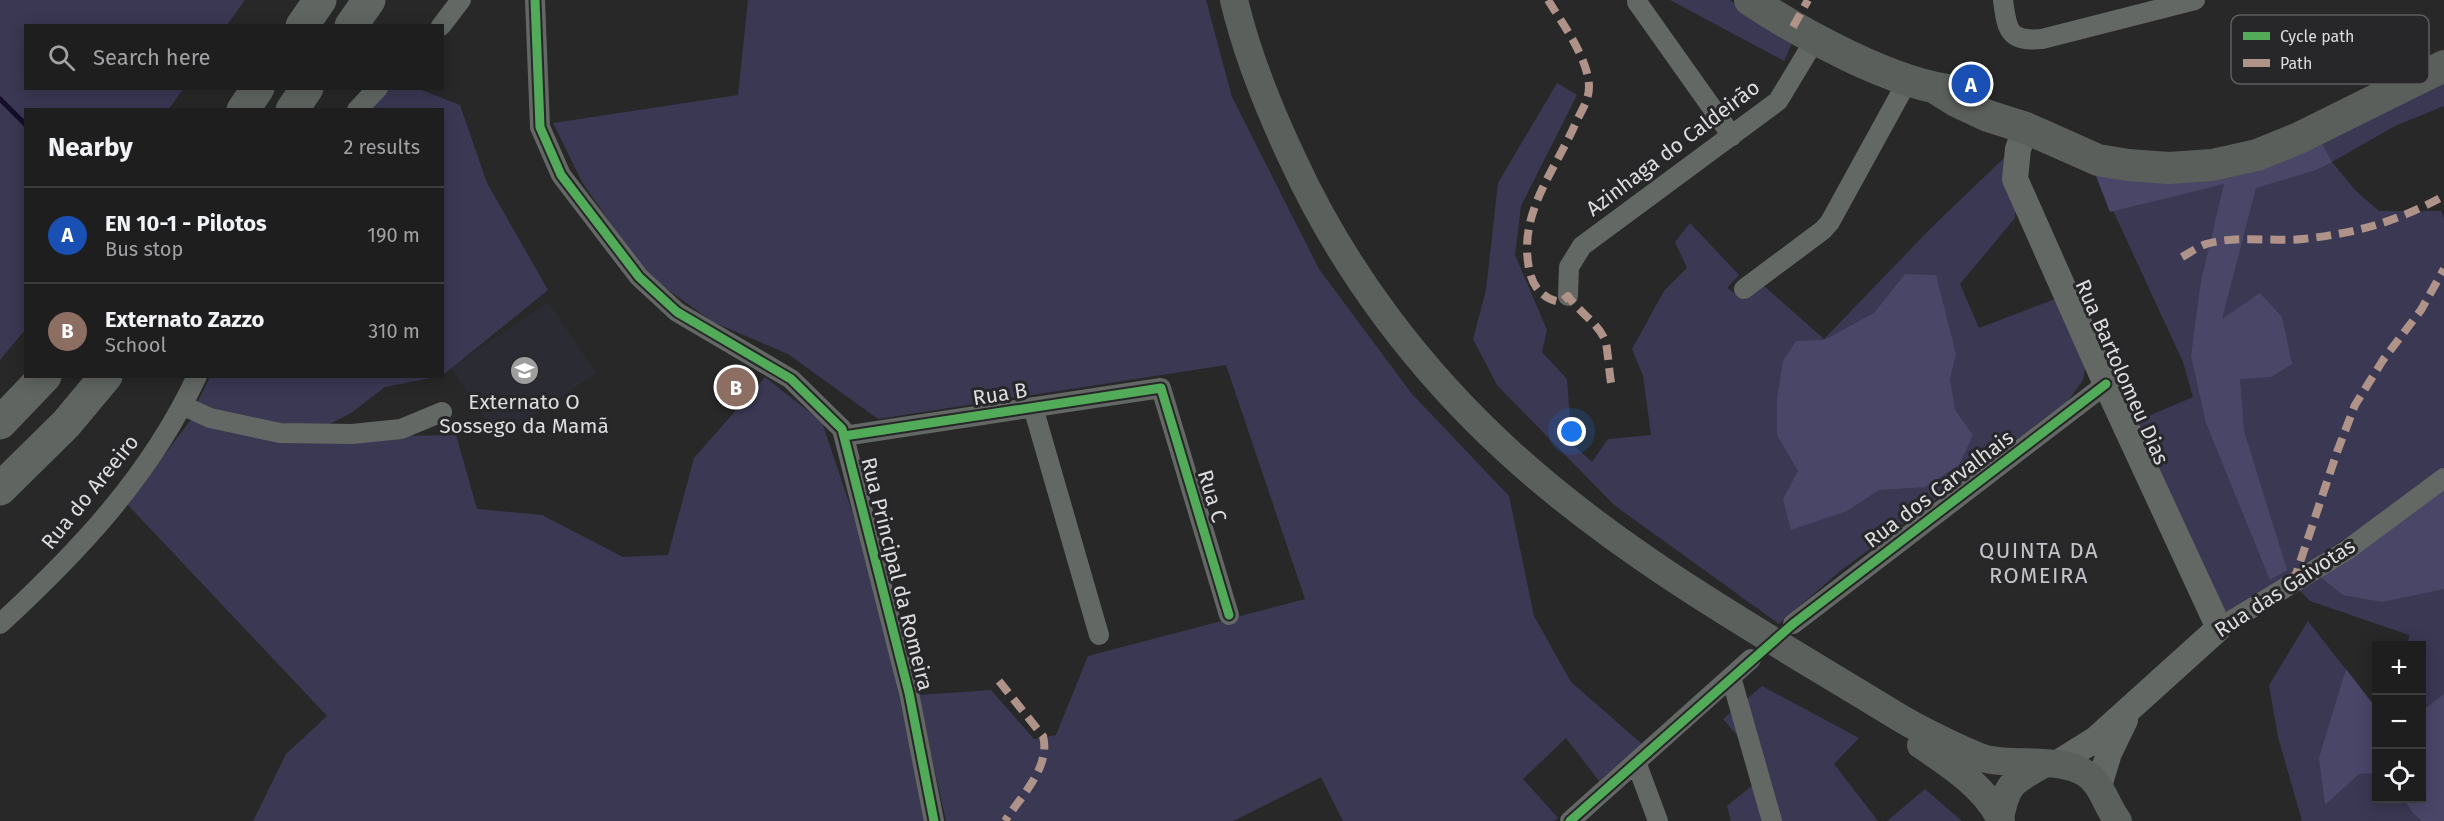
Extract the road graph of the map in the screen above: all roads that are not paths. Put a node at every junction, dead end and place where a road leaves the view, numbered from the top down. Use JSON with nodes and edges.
{"nodes":[{"id":1,"x":320,"y":0,"type":"edge"},
{"id":2,"x":369,"y":0,"type":"edge"},
{"id":3,"x":535,"y":0,"type":"edge"},
{"id":4,"x":1222,"y":0,"type":"edge"},
{"id":5,"x":1234,"y":0,"type":"edge"},
{"id":6,"x":1750,"y":0,"type":"edge"},
{"id":7,"x":2003,"y":0,"type":"edge"},
{"id":8,"x":2195,"y":0,"type":"edge"},
{"id":9,"x":460,"y":1,"type":"edge"},
{"id":10,"x":1637,"y":2,"type":"dead end"},
{"id":11,"x":2170,"y":3,"type":"edge"},
{"id":12,"x":303,"y":24,"type":"edge"},
{"id":13,"x":352,"y":24,"type":"edge"},
{"id":14,"x":443,"y":24,"type":"edge"},
{"id":15,"x":1816,"y":38,"type":"junction"},
{"id":16,"x":2444,"y":66,"type":"edge"},
{"id":17,"x":2429,"y":73,"type":"edge"},
{"id":18,"x":2408,"y":84,"type":"edge"},
{"id":19,"x":1922,"y":85,"type":"junction"},
{"id":20,"x":257,"y":90,"type":"edge"},
{"id":21,"x":306,"y":90,"type":"edge"},
{"id":22,"x":376,"y":90,"type":"edge"},
{"id":23,"x":244,"y":108,"type":"edge"},
{"id":24,"x":293,"y":108,"type":"edge"},
{"id":25,"x":359,"y":108,"type":"edge"},
{"id":26,"x":2026,"y":128,"type":"junction"},
{"id":27,"x":1732,"y":136,"type":"junction"},
{"id":28,"x":1744,"y":289,"type":"dead end"},
{"id":29,"x":1568,"y":296,"type":"dead end"},
{"id":30,"x":43,"y":378,"type":"edge"},
{"id":31,"x":104,"y":378,"type":"edge"},
{"id":32,"x":196,"y":378,"type":"edge"},
{"id":33,"x":2106,"y":384,"type":"junction"},
{"id":34,"x":1161,"y":388,"type":"joint"},
{"id":35,"x":184,"y":406,"type":"junction"},
{"id":36,"x":1033,"y":407,"type":"junction"},
{"id":37,"x":441,"y":412,"type":"dead end"},
{"id":38,"x":0,"y":423,"type":"edge"},
{"id":39,"x":844,"y":436,"type":"junction"},
{"id":40,"x":2444,"y":478,"type":"edge"},
{"id":41,"x":0,"y":489,"type":"edge"},
{"id":42,"x":1229,"y":615,"type":"dead end"},
{"id":43,"x":0,"y":624,"type":"edge"},
{"id":44,"x":1793,"y":624,"type":"dead end"},
{"id":45,"x":2220,"y":628,"type":"junction"},
{"id":46,"x":1099,"y":635,"type":"dead end"},
{"id":47,"x":1751,"y":659,"type":"dead end"},
{"id":48,"x":1731,"y":677,"type":"junction"},
{"id":49,"x":2133,"y":706,"type":"junction"},
{"id":50,"x":1636,"y":762,"type":"junction"},
{"id":51,"x":2049,"y":764,"type":"junction"},
{"id":52,"x":2108,"y":809,"type":"edge"},
{"id":53,"x":2001,"y":820,"type":"edge"},
{"id":54,"x":934,"y":821,"type":"edge"},
{"id":55,"x":1570,"y":821,"type":"edge"},
{"id":56,"x":1658,"y":821,"type":"edge"},
{"id":57,"x":1772,"y":821,"type":"edge"}],
"edges":[{"from":1,"to":12,"type":"highway"},
{"from":2,"to":13,"type":"highway"},
{"from":3,"to":39,"type":"street","name":"Rua Principal da Romeira"},
{"from":4,"to":53,"type":"main road"},
{"from":5,"to":51,"type":"main road"},
{"from":6,"to":15,"type":"main road"},
{"from":7,"to":11,"type":"street"},
{"from":8,"to":11,"type":"street"},
{"from":9,"to":14,"type":"street"},
{"from":10,"to":27,"type":"street"},
{"from":15,"to":19,"type":"main road"},
{"from":15,"to":27,"type":"street","name":"Azinhaga do Caldeirão"},
{"from":16,"to":17,"type":"main road"},
{"from":18,"to":26,"type":"main road"},
{"from":19,"to":26,"type":"main road"},
{"from":19,"to":28,"type":"street"},
{"from":20,"to":23,"type":"highway"},
{"from":21,"to":24,"type":"highway"},
{"from":22,"to":25,"type":"street"},
{"from":26,"to":33,"type":"street","name":"Rua Bartolomeu Dias"},
{"from":27,"to":29,"type":"street","name":"Azinhaga do Caldeirão"},
{"from":30,"to":38,"type":"highway"},
{"from":31,"to":41,"type":"highway"},
{"from":32,"to":35,"type":"street","name":"Rua do Areeiro"},
{"from":33,"to":44,"type":"street","name":"Rua dos Carvalhais"},
{"from":33,"to":45,"type":"street","name":"Rua Bartolomeu Dias"},
{"from":34,"to":36,"type":"street","name":"Rua B"},
{"from":34,"to":42,"type":"street","name":"Rua C"},
{"from":35,"to":37,"type":"street"},
{"from":35,"to":43,"type":"street","name":"Rua do Areeiro"},
{"from":36,"to":39,"type":"street","name":"Rua B"},
{"from":36,"to":46,"type":"street","name":"Rua B"},
{"from":39,"to":54,"type":"street","name":"Rua Principal da Romeira"},
{"from":40,"to":45,"type":"street","name":"Rua das Gaivotas"},
{"from":45,"to":49,"type":"street","name":"Rua das Gaivotas"},
{"from":47,"to":48,"type":"street"},
{"from":48,"to":50,"type":"street"},
{"from":48,"to":57,"type":"street"},
{"from":49,"to":51,"type":"street","name":"Rua das Gaivotas"},
{"from":49,"to":52,"type":"street"},
{"from":50,"to":55,"type":"street"},
{"from":50,"to":56,"type":"street"},
{"from":51,"to":52,"type":"main road"},
{"from":51,"to":53,"type":"main road"}]}
